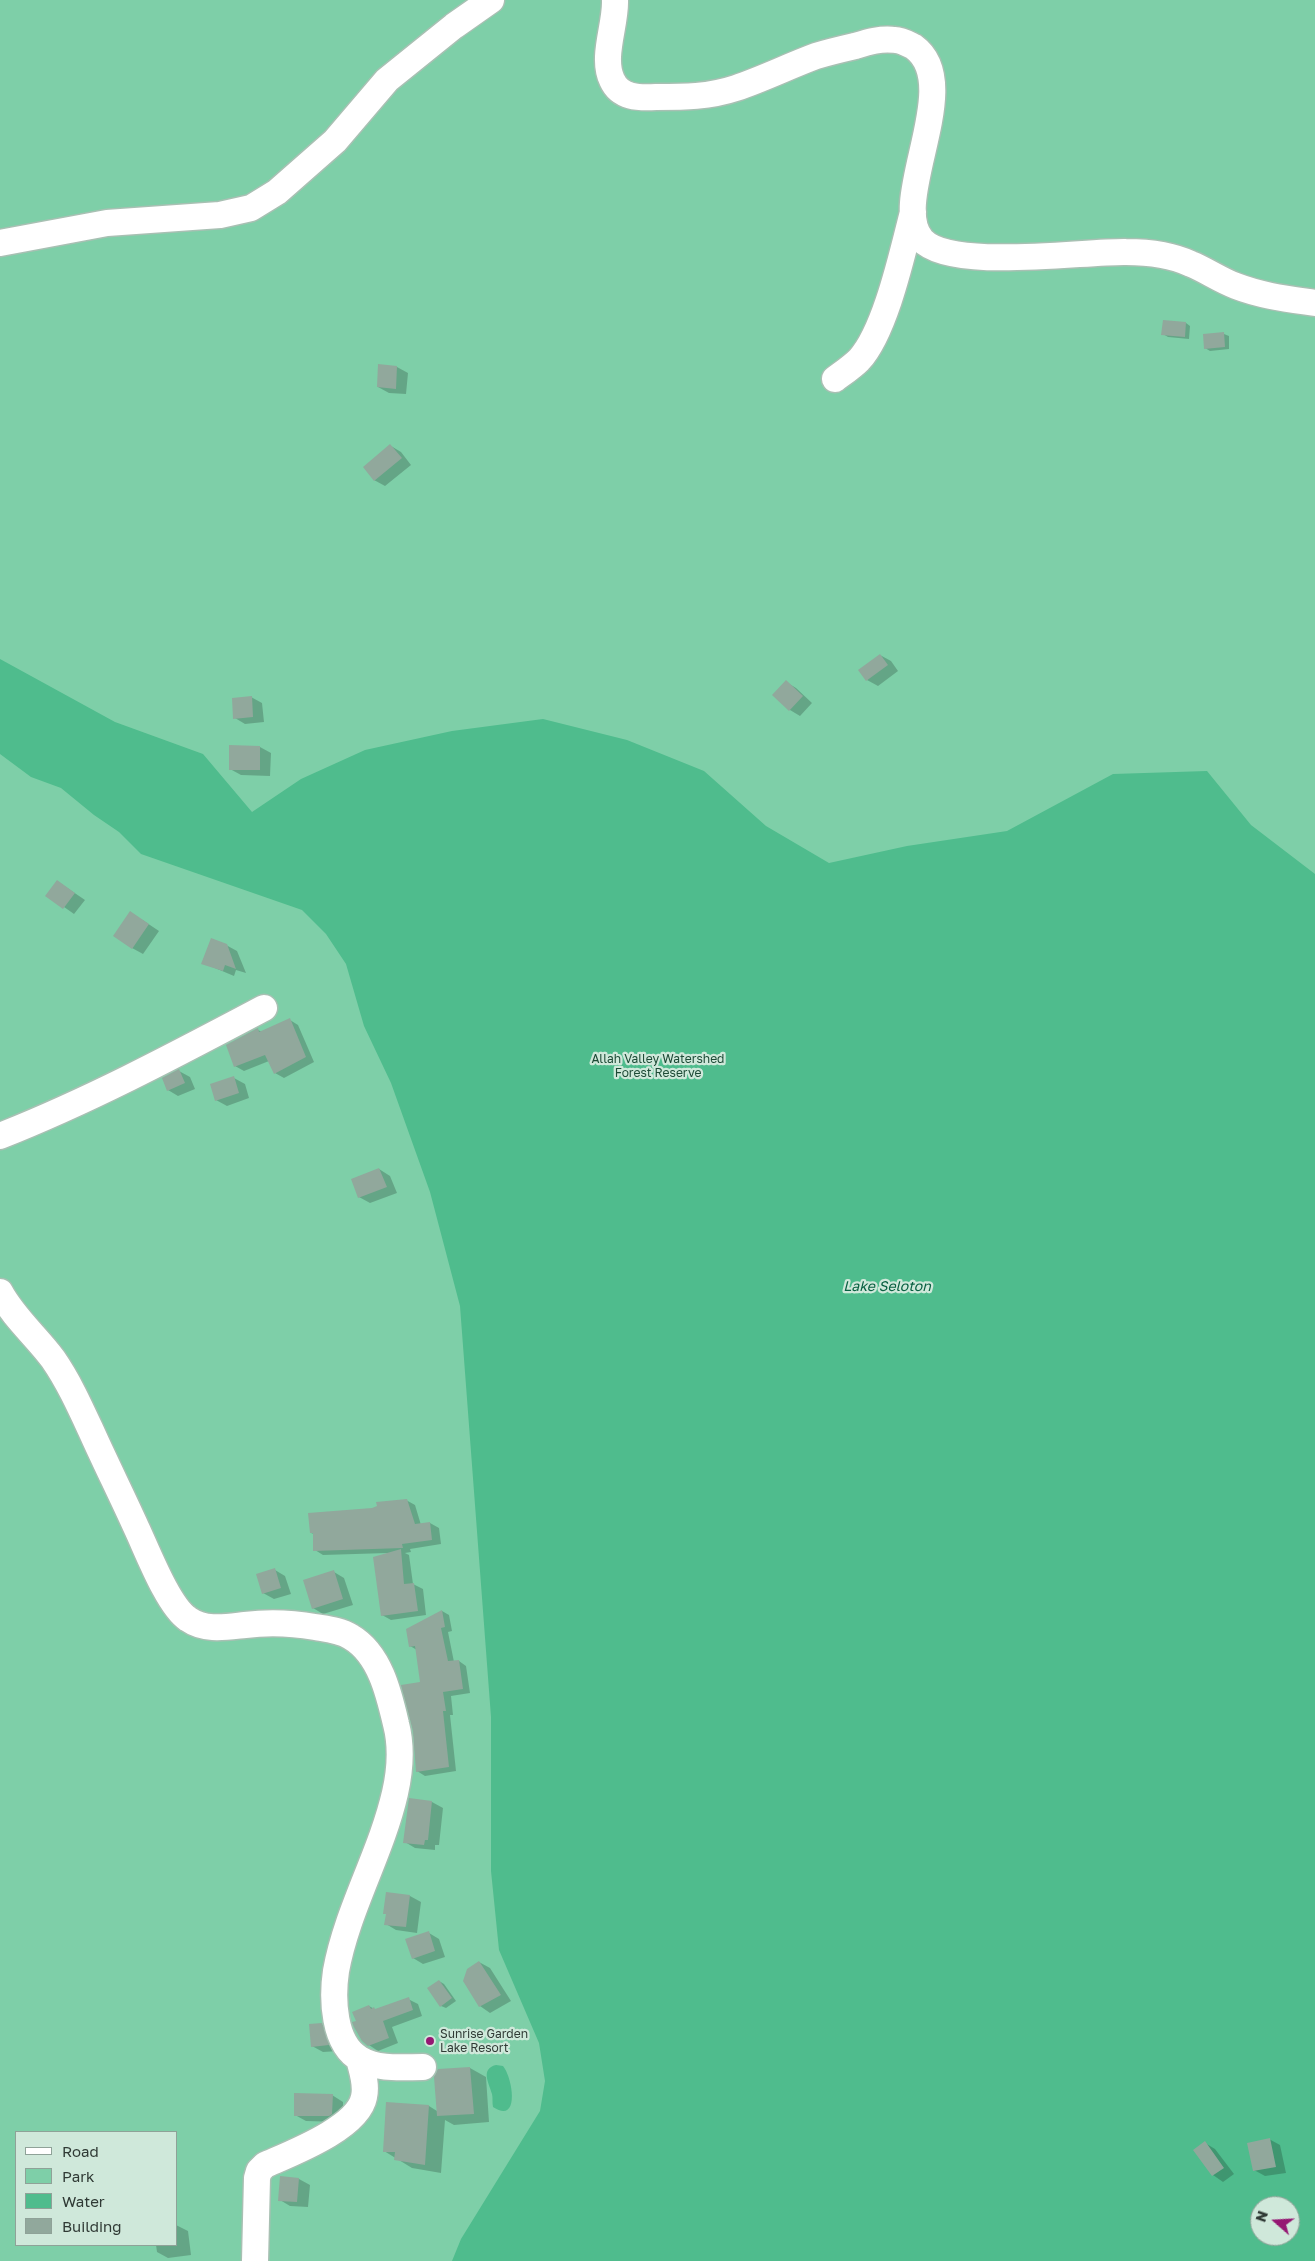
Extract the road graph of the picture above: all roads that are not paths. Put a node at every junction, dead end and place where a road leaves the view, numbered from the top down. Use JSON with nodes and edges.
{"nodes":[{"id":1,"x":491,"y":0,"type":"edge"},
{"id":2,"x":615,"y":0,"type":"edge"},
{"id":3,"x":914,"y":210,"type":"junction"},
{"id":4,"x":0,"y":243,"type":"edge"},
{"id":5,"x":1315,"y":303,"type":"edge"},
{"id":6,"x":835,"y":379,"type":"dead end"},
{"id":7,"x":264,"y":1008,"type":"dead end"},
{"id":8,"x":0,"y":1136,"type":"edge"},
{"id":9,"x":0,"y":1292,"type":"edge"},
{"id":10,"x":359,"y":2059,"type":"junction"},
{"id":11,"x":423,"y":2067,"type":"dead end"},
{"id":12,"x":255,"y":2261,"type":"edge"}],
"edges":[{"from":1,"to":4,"type":"street"},
{"from":2,"to":3,"type":"street"},
{"from":3,"to":5,"type":"street"},
{"from":3,"to":6,"type":"street"},
{"from":7,"to":8,"type":"street"},
{"from":9,"to":10,"type":"street"},
{"from":10,"to":11,"type":"street"},
{"from":10,"to":12,"type":"street"}]}
